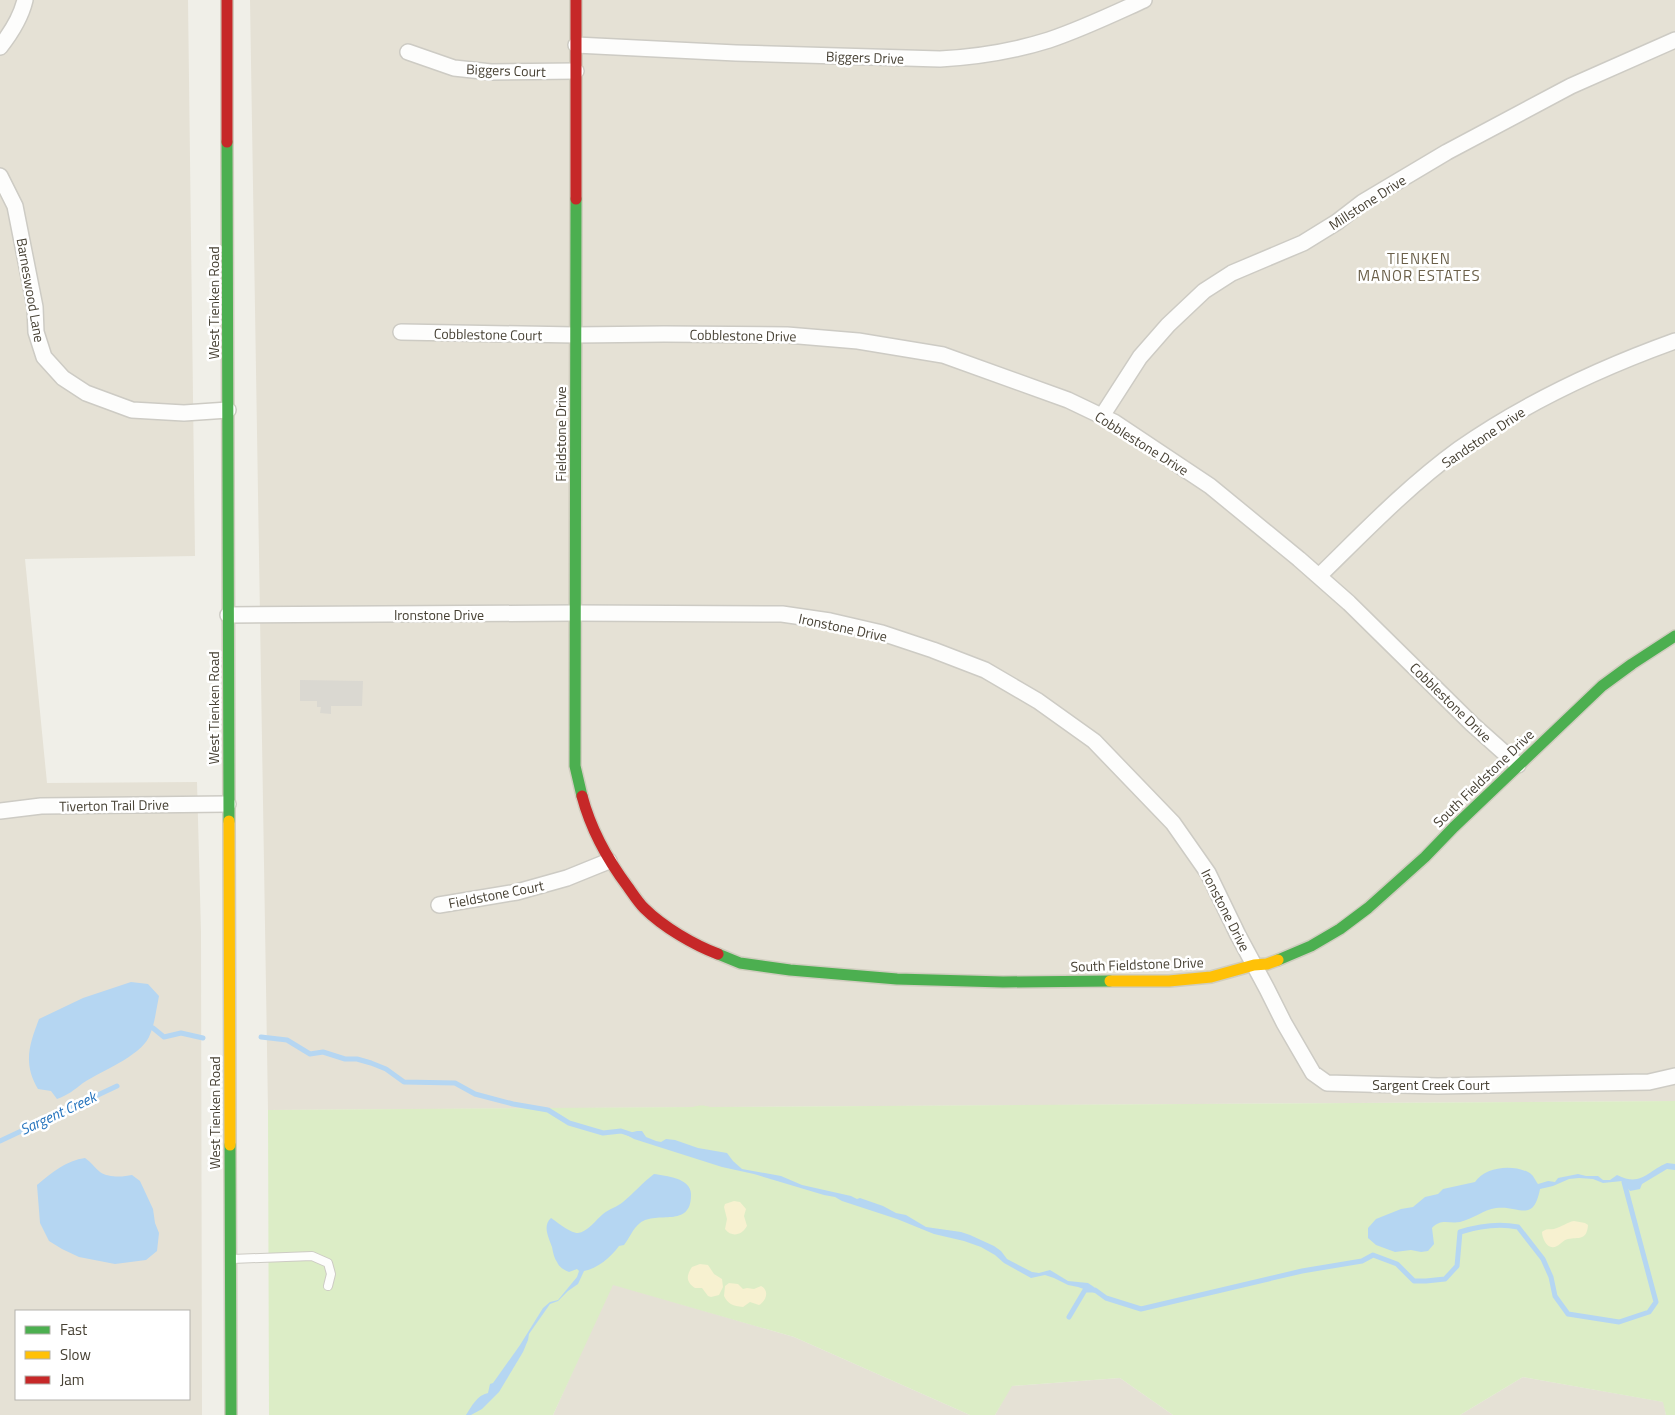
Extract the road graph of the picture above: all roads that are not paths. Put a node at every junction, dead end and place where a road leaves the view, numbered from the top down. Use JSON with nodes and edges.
{"nodes":[{"id":1,"x":25,"y":0,"type":"edge"},
{"id":2,"x":227,"y":0,"type":"edge"},
{"id":3,"x":576,"y":0,"type":"edge"},
{"id":4,"x":1144,"y":0,"type":"edge"},
{"id":5,"x":1675,"y":40,"type":"edge"},
{"id":6,"x":576,"y":45,"type":"junction"},
{"id":7,"x":0,"y":47,"type":"edge"},
{"id":8,"x":408,"y":52,"type":"dead end"},
{"id":9,"x":576,"y":72,"type":"junction"},
{"id":10,"x":0,"y":176,"type":"edge"},
{"id":11,"x":401,"y":332,"type":"dead end"},
{"id":12,"x":575,"y":335,"type":"junction"},
{"id":13,"x":1675,"y":341,"type":"edge"},
{"id":14,"x":228,"y":410,"type":"junction"},
{"id":15,"x":1102,"y":416,"type":"junction"},
{"id":16,"x":1319,"y":576,"type":"junction"},
{"id":17,"x":575,"y":613,"type":"junction"},
{"id":18,"x":228,"y":616,"type":"junction"},
{"id":19,"x":1675,"y":636,"type":"edge"},
{"id":20,"x":1518,"y":765,"type":"junction"},
{"id":21,"x":228,"y":804,"type":"junction"},
{"id":22,"x":0,"y":811,"type":"edge"},
{"id":23,"x":609,"y":861,"type":"junction"},
{"id":24,"x":439,"y":905,"type":"dead end"},
{"id":25,"x":1254,"y":965,"type":"junction"},
{"id":26,"x":1675,"y":1076,"type":"edge"},
{"id":27,"x":230,"y":1259,"type":"junction"},
{"id":28,"x":328,"y":1286,"type":"dead end"},
{"id":29,"x":230,"y":1415,"type":"edge"}],
"edges":[{"from":1,"to":7,"type":"street"},
{"from":2,"to":14,"type":"street","name":"West Tienken Road"},
{"from":3,"to":6,"type":"street","name":"Fieldstone Drive"},
{"from":4,"to":6,"type":"street","name":"Biggers Drive"},
{"from":5,"to":15,"type":"street","name":"Millstone Drive"},
{"from":6,"to":9,"type":"street","name":"Fieldstone Drive"},
{"from":8,"to":9,"type":"street","name":"Biggers Court"},
{"from":9,"to":12,"type":"street","name":"Fieldstone Drive"},
{"from":10,"to":14,"type":"street","name":"Barneswood Lane"},
{"from":11,"to":12,"type":"street","name":"Cobblestone Court"},
{"from":12,"to":15,"type":"street","name":"Cobblestone Drive"},
{"from":12,"to":17,"type":"street","name":"Fieldstone Drive"},
{"from":13,"to":16,"type":"street","name":"Sandstone Drive"},
{"from":14,"to":18,"type":"street","name":"West Tienken Road"},
{"from":15,"to":16,"type":"street","name":"Cobblestone Drive"},
{"from":16,"to":20,"type":"street","name":"Cobblestone Drive"},
{"from":17,"to":18,"type":"street","name":"Ironstone Drive"},
{"from":17,"to":23,"type":"street","name":"Fieldstone Drive"},
{"from":17,"to":25,"type":"street","name":"Ironstone Drive"},
{"from":18,"to":21,"type":"street","name":"West Tienken Road"},
{"from":19,"to":20,"type":"street","name":"South Fieldstone Drive"},
{"from":20,"to":25,"type":"street","name":"South Fieldstone Drive"},
{"from":21,"to":22,"type":"street","name":"Tiverton Trail Drive"},
{"from":21,"to":27,"type":"street","name":"West Tienken Road"},
{"from":23,"to":24,"type":"street","name":"Fieldstone Court"},
{"from":23,"to":25,"type":"street","name":"South Fieldstone Drive"},
{"from":25,"to":26,"type":"street","name":"Sargent Creek Court"},
{"from":27,"to":28,"type":"lane"},
{"from":27,"to":29,"type":"street","name":"West Tienken Road"}]}
